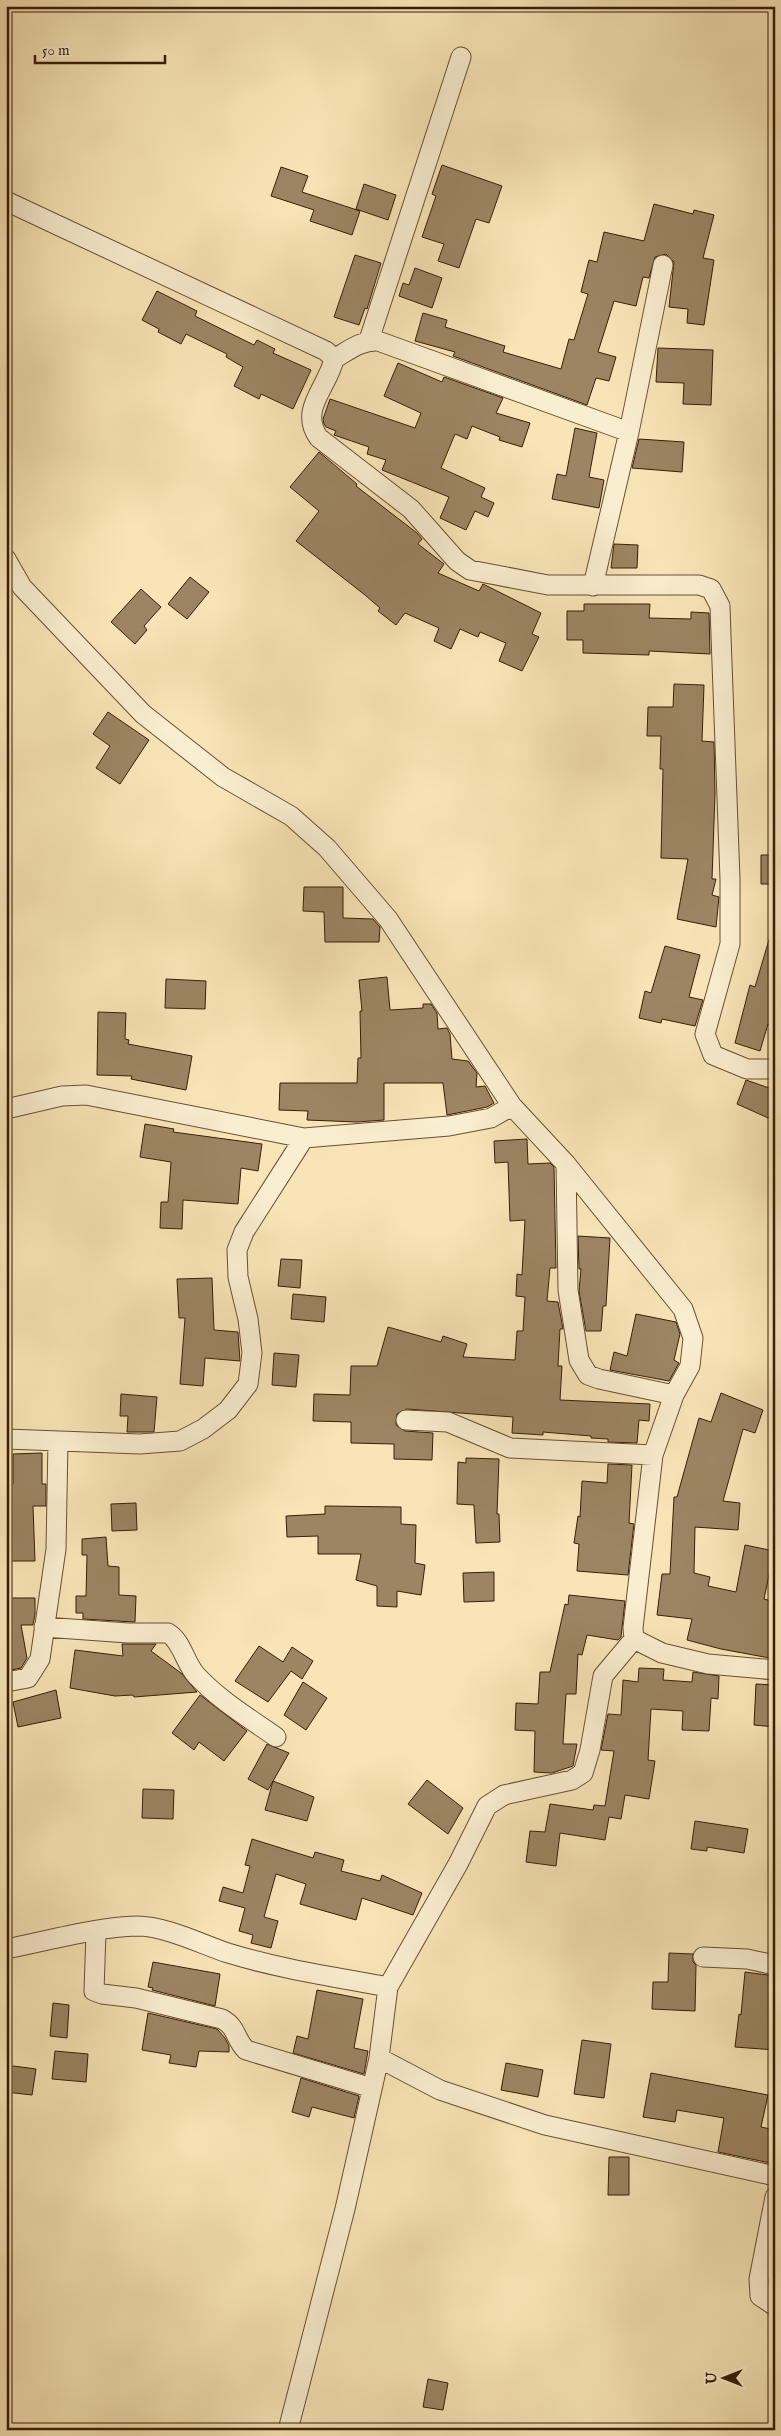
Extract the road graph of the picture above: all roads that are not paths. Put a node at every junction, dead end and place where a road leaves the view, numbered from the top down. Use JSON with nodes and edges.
{"nodes":[{"id":1,"x":462,"y":57,"type":"dead end"},
{"id":2,"x":6,"y":201,"type":"edge"},
{"id":3,"x":663,"y":265,"type":"dead end"},
{"id":4,"x":369,"y":340,"type":"junction"},
{"id":5,"x":334,"y":359,"type":"junction"},
{"id":6,"x":629,"y":432,"type":"junction"},
{"id":7,"x":6,"y":559,"type":"edge"},
{"id":8,"x":593,"y":586,"type":"junction"},
{"id":9,"x":775,"y":1069,"type":"edge"},
{"id":10,"x":512,"y":1106,"type":"junction"},
{"id":11,"x":6,"y":1109,"type":"edge"},
{"id":12,"x":304,"y":1138,"type":"junction"},
{"id":13,"x":566,"y":1164,"type":"junction"},
{"id":14,"x":674,"y":1396,"type":"junction"},
{"id":15,"x":406,"y":1420,"type":"dead end"},
{"id":16,"x":6,"y":1439,"type":"edge"},
{"id":17,"x":58,"y":1441,"type":"junction"},
{"id":18,"x":653,"y":1455,"type":"junction"},
{"id":19,"x":44,"y":1626,"type":"junction"},
{"id":20,"x":634,"y":1639,"type":"junction"},
{"id":21,"x":775,"y":1670,"type":"edge"},
{"id":22,"x":6,"y":1682,"type":"edge"},
{"id":23,"x":276,"y":1737,"type":"dead end"},
{"id":24,"x":96,"y":1932,"type":"junction"},
{"id":25,"x":6,"y":1949,"type":"edge"},
{"id":26,"x":702,"y":1957,"type":"dead end"},
{"id":27,"x":775,"y":1965,"type":"edge"},
{"id":28,"x":388,"y":1987,"type":"junction"},
{"id":29,"x":379,"y":2058,"type":"junction"},
{"id":30,"x":372,"y":2088,"type":"junction"},
{"id":31,"x":775,"y":2176,"type":"edge"},
{"id":32,"x":775,"y":2197,"type":"edge"},
{"id":33,"x":775,"y":2306,"type":"edge"},
{"id":34,"x":288,"y":2430,"type":"edge"}],
"edges":[{"from":1,"to":4,"type":"street"},
{"from":2,"to":5,"type":"street"},
{"from":3,"to":6,"type":"street"},
{"from":4,"to":5,"type":"street"},
{"from":4,"to":6,"type":"street"},
{"from":5,"to":8,"type":"street"},
{"from":6,"to":8,"type":"street"},
{"from":7,"to":10,"type":"street"},
{"from":8,"to":9,"type":"street"},
{"from":10,"to":12,"type":"street"},
{"from":10,"to":13,"type":"street"},
{"from":11,"to":12,"type":"street"},
{"from":12,"to":17,"type":"street"},
{"from":13,"to":14,"type":"street"},
{"from":13,"to":14,"type":"street"},
{"from":14,"to":18,"type":"street"},
{"from":15,"to":18,"type":"street"},
{"from":16,"to":17,"type":"street"},
{"from":17,"to":19,"type":"street"},
{"from":18,"to":20,"type":"street"},
{"from":19,"to":22,"type":"street"},
{"from":19,"to":23,"type":"street"},
{"from":20,"to":21,"type":"street"},
{"from":20,"to":28,"type":"street"},
{"from":24,"to":25,"type":"street"},
{"from":24,"to":28,"type":"street"},
{"from":24,"to":30,"type":"street"},
{"from":26,"to":27,"type":"street"},
{"from":28,"to":29,"type":"street"},
{"from":29,"to":30,"type":"street"},
{"from":29,"to":31,"type":"street"},
{"from":30,"to":34,"type":"street"},
{"from":32,"to":33,"type":"street"}]}
